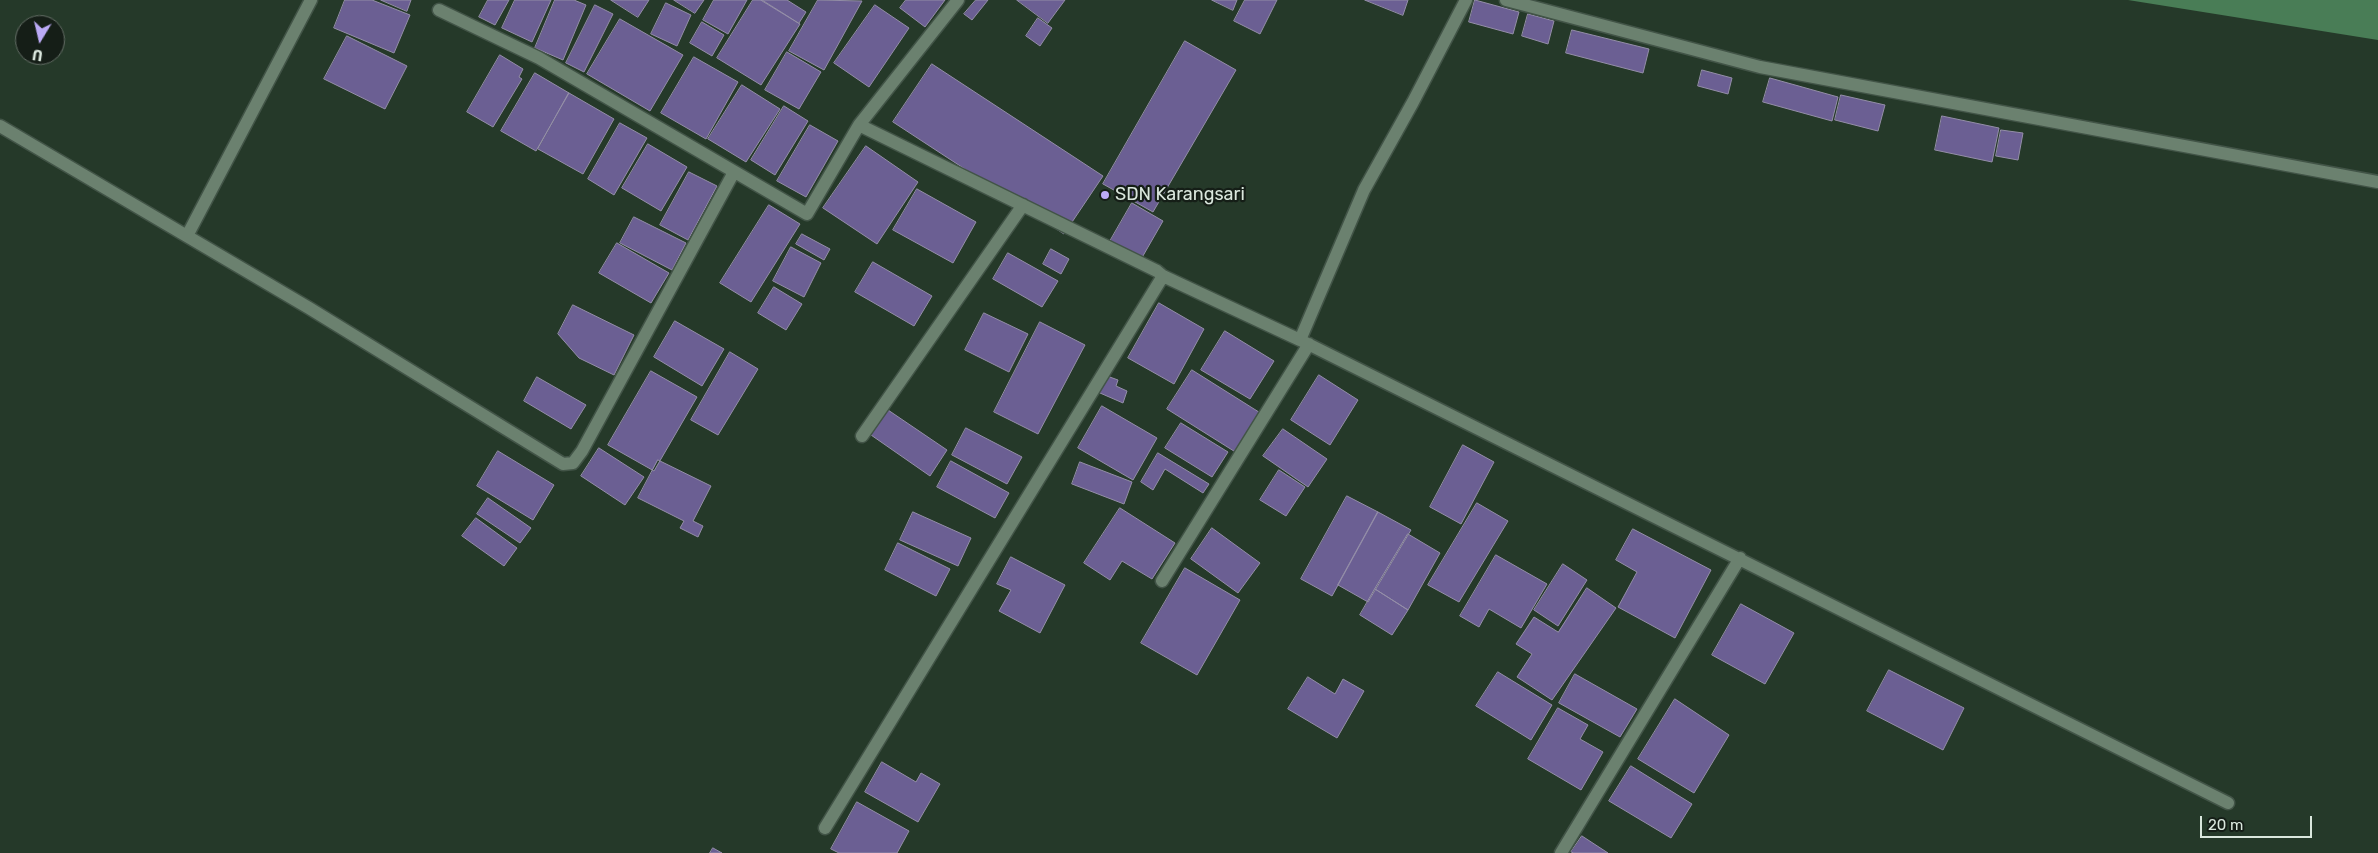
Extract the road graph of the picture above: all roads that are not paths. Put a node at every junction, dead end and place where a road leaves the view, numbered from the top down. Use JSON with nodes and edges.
{"nodes":[{"id":1,"x":310,"y":0,"type":"edge"},
{"id":2,"x":958,"y":0,"type":"edge"},
{"id":3,"x":1466,"y":0,"type":"edge"},
{"id":4,"x":1506,"y":0,"type":"edge"},
{"id":5,"x":439,"y":10,"type":"dead end"},
{"id":6,"x":859,"y":125,"type":"junction"},
{"id":7,"x":0,"y":126,"type":"edge"},
{"id":8,"x":734,"y":172,"type":"junction"},
{"id":9,"x":2378,"y":182,"type":"edge"},
{"id":10,"x":1023,"y":205,"type":"junction"},
{"id":11,"x":187,"y":236,"type":"junction"},
{"id":12,"x":1162,"y":276,"type":"junction"},
{"id":13,"x":1305,"y":342,"type":"junction"},
{"id":14,"x":862,"y":436,"type":"dead end"},
{"id":15,"x":1740,"y":558,"type":"junction"},
{"id":16,"x":1162,"y":581,"type":"dead end"},
{"id":17,"x":2228,"y":803,"type":"dead end"},
{"id":18,"x":826,"y":828,"type":"dead end"},
{"id":19,"x":1561,"y":853,"type":"edge"}],
"edges":[{"from":1,"to":11,"type":"street"},
{"from":2,"to":6,"type":"street"},
{"from":3,"to":13,"type":"street"},
{"from":4,"to":9,"type":"street"},
{"from":5,"to":8,"type":"street"},
{"from":6,"to":8,"type":"street"},
{"from":6,"to":10,"type":"street"},
{"from":7,"to":11,"type":"street"},
{"from":8,"to":11,"type":"street"},
{"from":10,"to":12,"type":"street"},
{"from":10,"to":14,"type":"street"},
{"from":12,"to":13,"type":"street"},
{"from":12,"to":18,"type":"street"},
{"from":13,"to":15,"type":"street"},
{"from":13,"to":16,"type":"street"},
{"from":15,"to":17,"type":"street"},
{"from":15,"to":19,"type":"street"}]}
